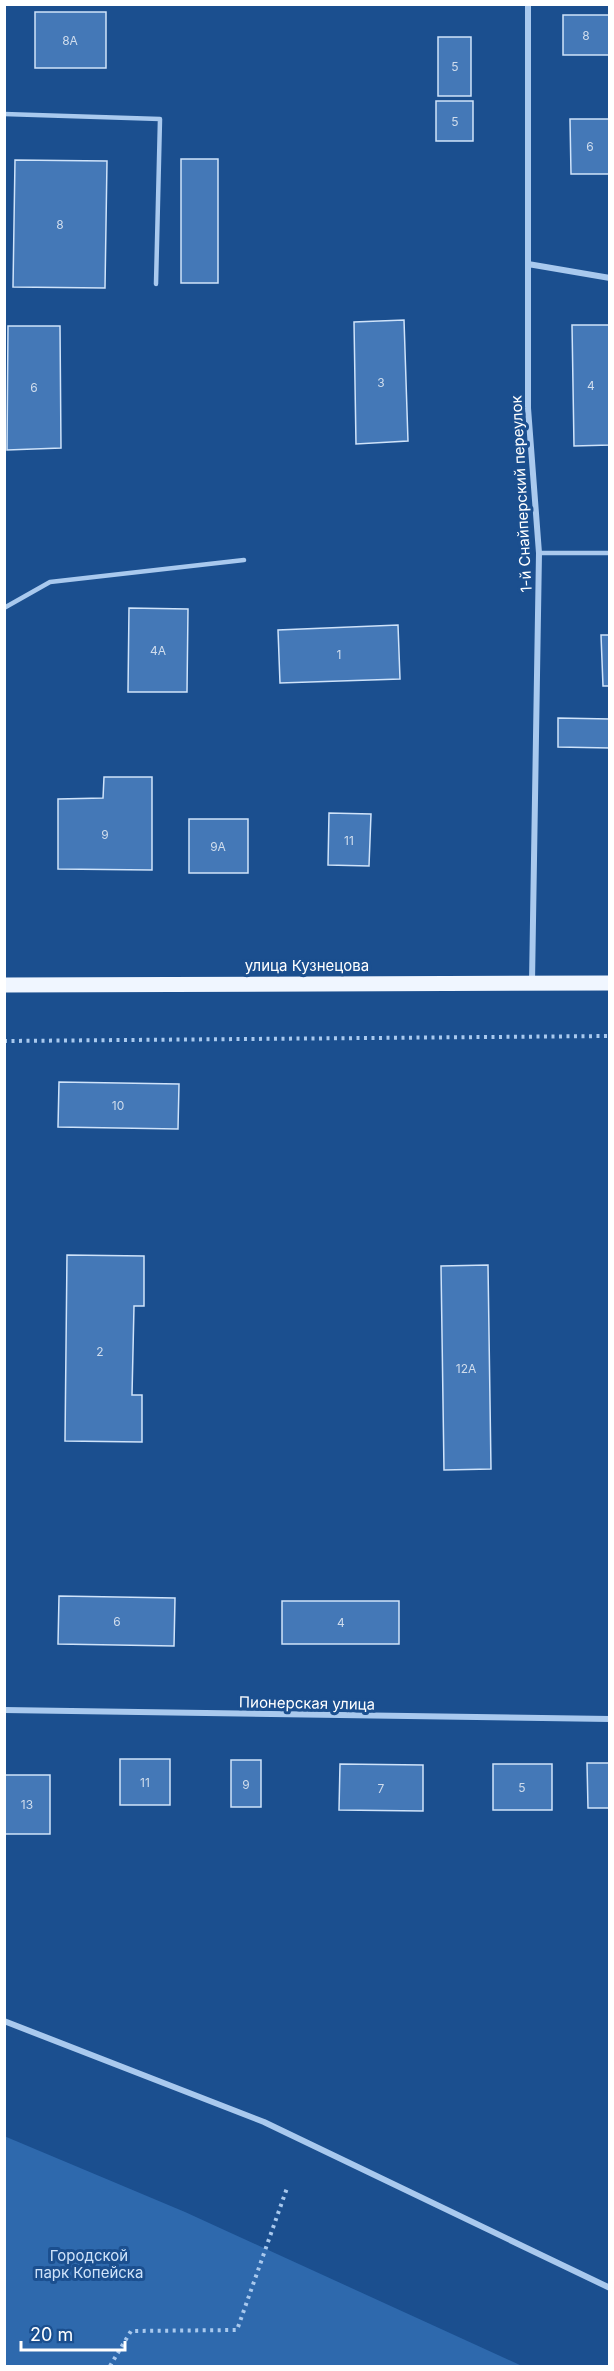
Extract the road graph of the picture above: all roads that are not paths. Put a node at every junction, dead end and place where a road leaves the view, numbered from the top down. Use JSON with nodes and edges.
{"nodes":[{"id":1,"x":528,"y":4,"type":"edge"},
{"id":2,"x":4,"y":114,"type":"edge"},
{"id":3,"x":528,"y":264,"type":"junction"},
{"id":4,"x":609,"y":278,"type":"edge"},
{"id":5,"x":156,"y":284,"type":"dead end"},
{"id":6,"x":539,"y":553,"type":"junction"},
{"id":7,"x":609,"y":553,"type":"edge"},
{"id":8,"x":244,"y":560,"type":"dead end"},
{"id":9,"x":4,"y":608,"type":"edge"},
{"id":10,"x":532,"y":982,"type":"junction"},
{"id":11,"x":609,"y":983,"type":"edge"},
{"id":12,"x":4,"y":985,"type":"edge"},
{"id":13,"x":4,"y":1710,"type":"edge"},
{"id":14,"x":609,"y":1719,"type":"edge"},
{"id":15,"x":4,"y":2021,"type":"edge"},
{"id":16,"x":609,"y":2288,"type":"edge"}],
"edges":[{"from":1,"to":3,"type":"street","name":"1-й Снайперский переулок"},
{"from":2,"to":5,"type":"lane"},
{"from":3,"to":4,"type":"street"},
{"from":3,"to":6,"type":"street","name":"1-й Снайперский переулок"},
{"from":6,"to":7,"type":"lane"},
{"from":6,"to":10,"type":"street","name":"1-й Снайперский переулок"},
{"from":8,"to":9,"type":"lane"},
{"from":10,"to":11,"type":"main road","name":"улица Кузнецова"},
{"from":10,"to":12,"type":"main road","name":"улица Кузнецова"},
{"from":13,"to":14,"type":"street","name":"Пионерская улица"},
{"from":15,"to":16,"type":"street"}]}
